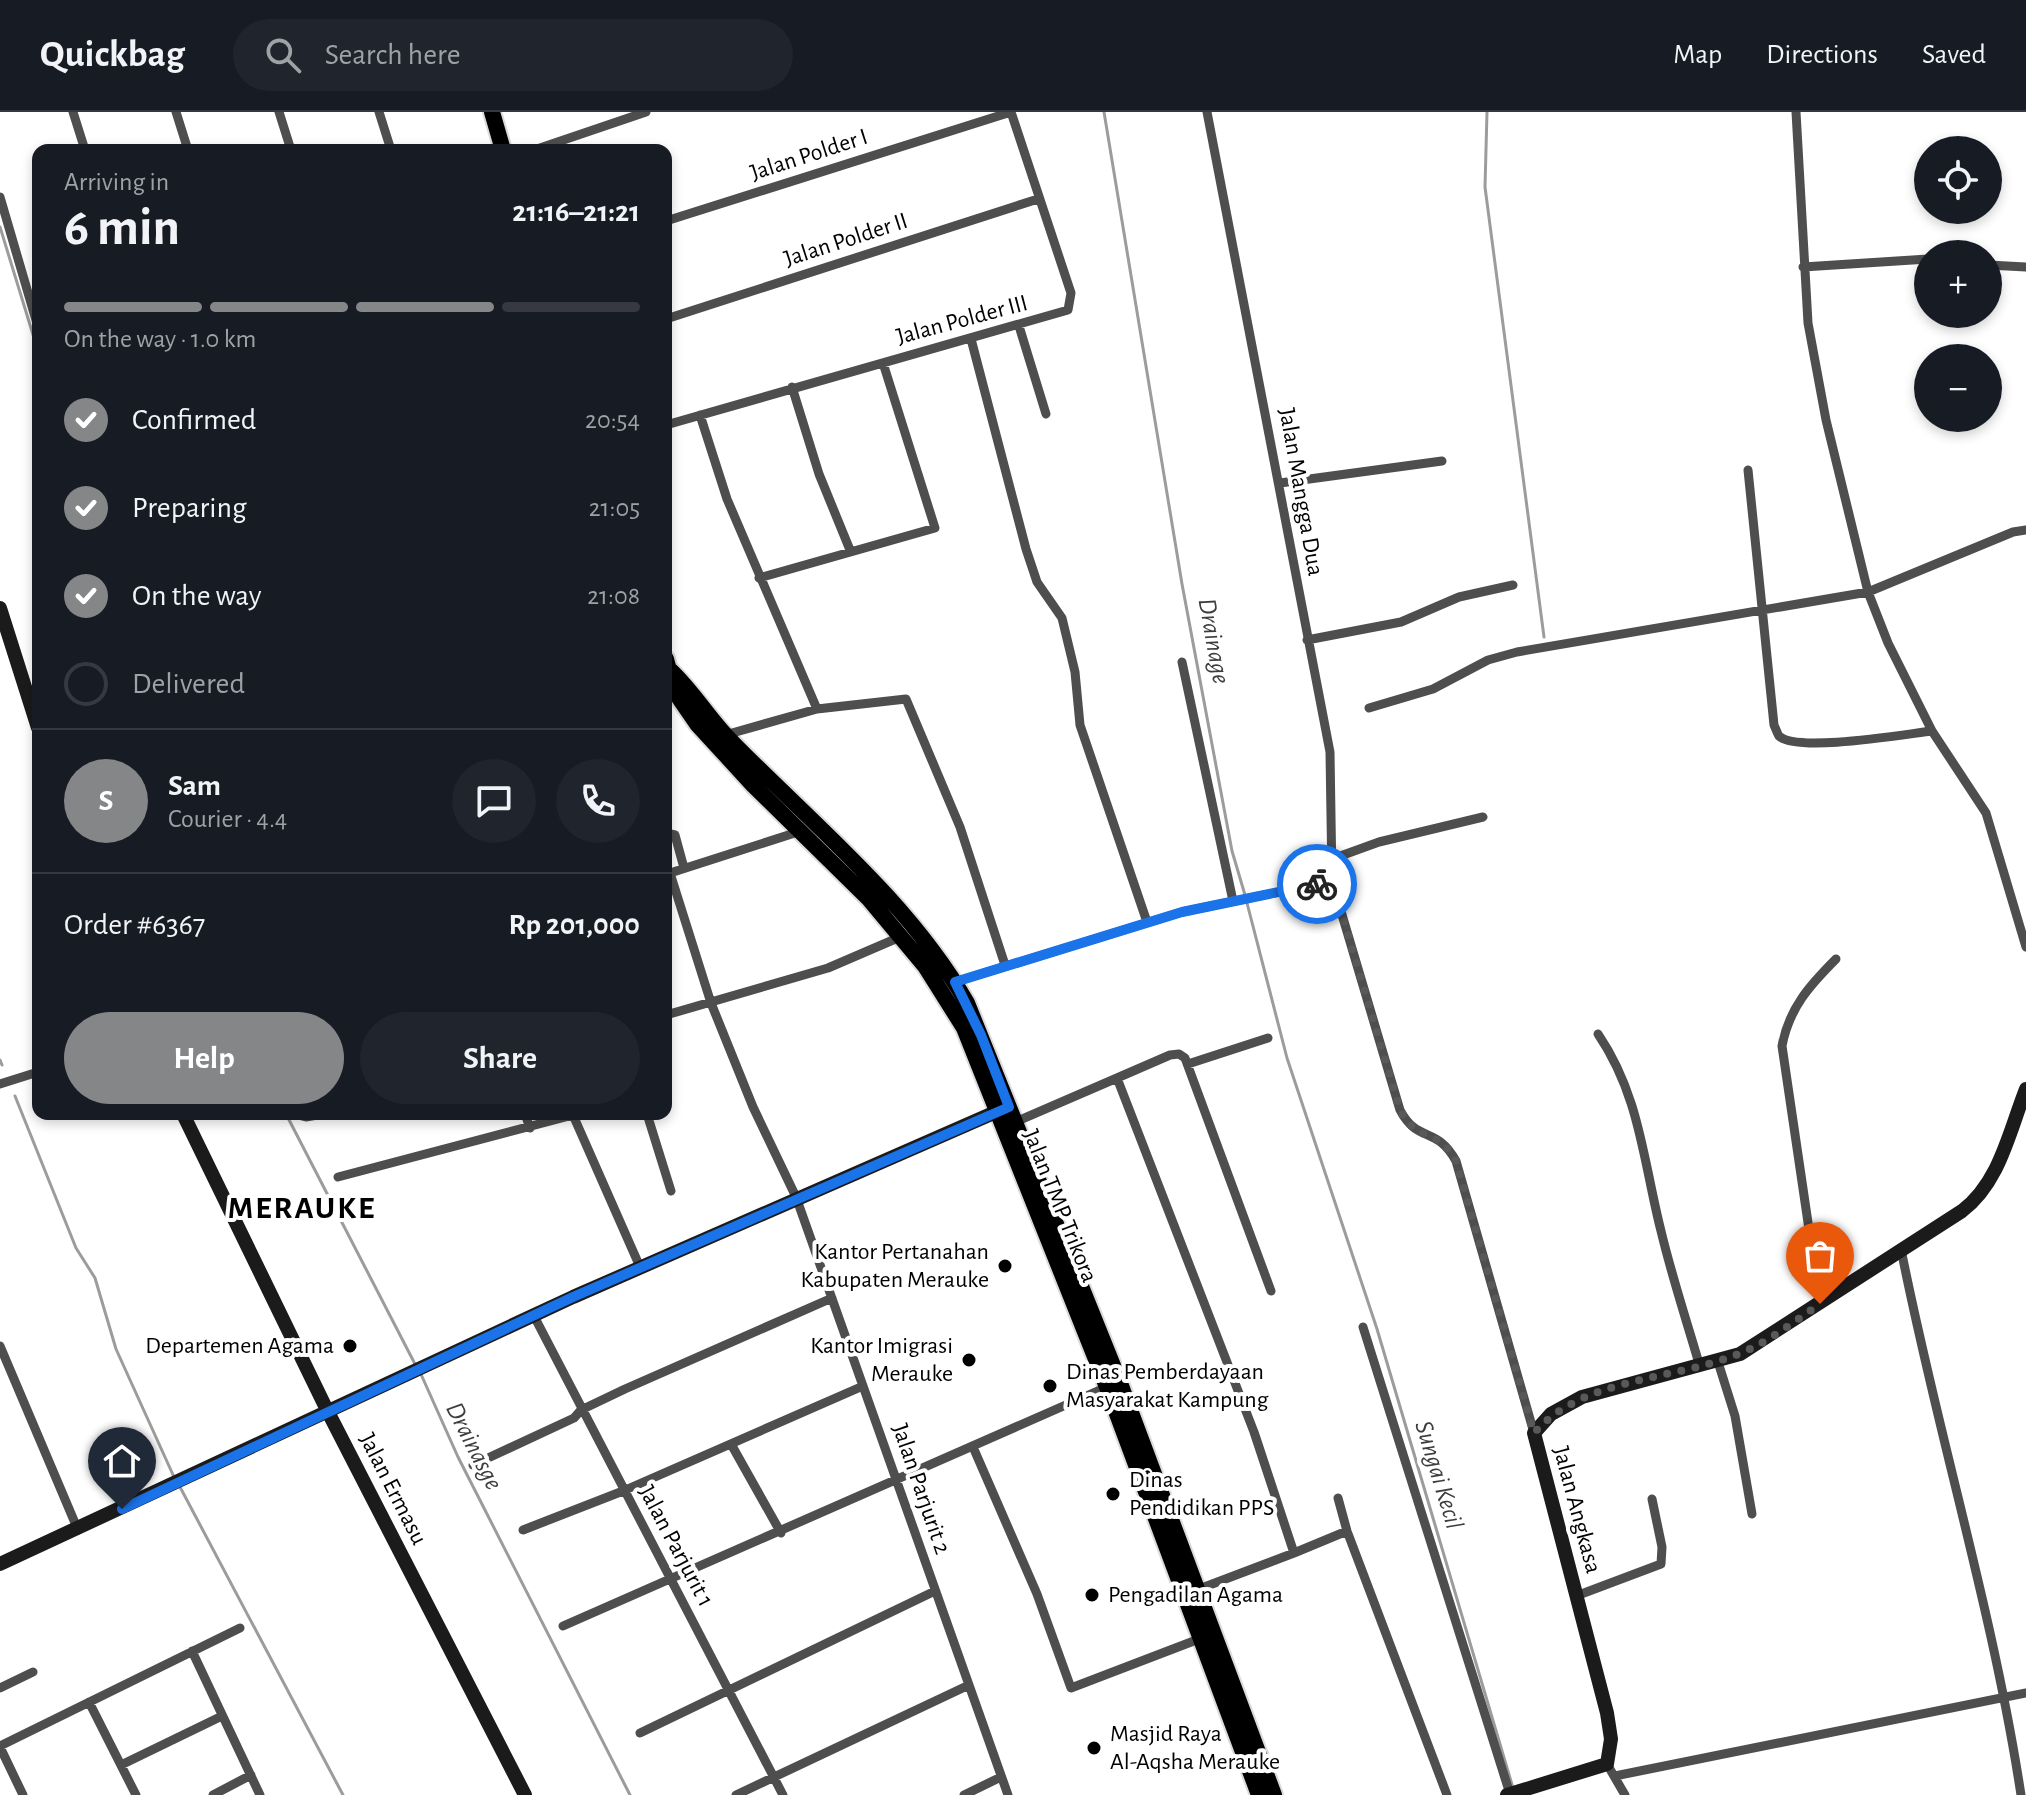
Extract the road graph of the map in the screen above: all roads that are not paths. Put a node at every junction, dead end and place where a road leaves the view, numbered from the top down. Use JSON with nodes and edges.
{"nodes":[{"id":1,"x":73,"y":112,"type":"edge"},
{"id":2,"x":176,"y":112,"type":"edge"},
{"id":3,"x":279,"y":112,"type":"edge"},
{"id":4,"x":379,"y":112,"type":"edge"},
{"id":5,"x":646,"y":112,"type":"edge"},
{"id":6,"x":1011,"y":112,"type":"edge"},
{"id":7,"x":1207,"y":112,"type":"edge"},
{"id":8,"x":1796,"y":112,"type":"edge"},
{"id":9,"x":497,"y":114,"type":"edge"},
{"id":10,"x":83,"y":144,"type":"edge"},
{"id":11,"x":186,"y":144,"type":"edge"},
{"id":12,"x":289,"y":144,"type":"edge"},
{"id":13,"x":389,"y":144,"type":"edge"},
{"id":14,"x":502,"y":144,"type":"edge"},
{"id":15,"x":552,"y":144,"type":"edge"},
{"id":16,"x":0,"y":197,"type":"edge"},
{"id":17,"x":1038,"y":199,"type":"junction"},
{"id":18,"x":672,"y":219,"type":"edge"},
{"id":19,"x":1914,"y":260,"type":"edge"},
{"id":20,"x":2002,"y":266,"type":"edge"},
{"id":21,"x":1803,"y":267,"type":"junction"},
{"id":22,"x":2026,"y":267,"type":"edge"},
{"id":23,"x":32,"y":306,"type":"edge"},
{"id":24,"x":672,"y":317,"type":"edge"},
{"id":25,"x":1019,"y":326,"type":"junction"},
{"id":26,"x":971,"y":339,"type":"junction"},
{"id":27,"x":883,"y":363,"type":"junction"},
{"id":28,"x":792,"y":387,"type":"junction"},
{"id":29,"x":1046,"y":414,"type":"dead end"},
{"id":30,"x":700,"y":415,"type":"junction"},
{"id":31,"x":672,"y":423,"type":"edge"},
{"id":32,"x":1442,"y":461,"type":"dead end"},
{"id":33,"x":1748,"y":470,"type":"dead end"},
{"id":34,"x":1280,"y":483,"type":"junction"},
{"id":35,"x":2026,"y":530,"type":"edge"},
{"id":36,"x":850,"y":550,"type":"junction"},
{"id":37,"x":759,"y":578,"type":"junction"},
{"id":38,"x":1513,"y":585,"type":"dead end"},
{"id":39,"x":1868,"y":592,"type":"junction"},
{"id":40,"x":0,"y":608,"type":"edge"},
{"id":41,"x":1761,"y":611,"type":"junction"},
{"id":42,"x":1307,"y":640,"type":"junction"},
{"id":43,"x":1182,"y":662,"type":"dead end"},
{"id":44,"x":672,"y":671,"type":"edge"},
{"id":45,"x":672,"y":682,"type":"edge"},
{"id":46,"x":1369,"y":708,"type":"dead end"},
{"id":47,"x":32,"y":709,"type":"edge"},
{"id":48,"x":817,"y":709,"type":"junction"},
{"id":49,"x":1932,"y":731,"type":"junction"},
{"id":50,"x":725,"y":735,"type":"junction"},
{"id":51,"x":1483,"y":817,"type":"dead end"},
{"id":52,"x":808,"y":829,"type":"junction"},
{"id":53,"x":672,"y":834,"type":"edge"},
{"id":54,"x":1332,"y":859,"type":"junction"},
{"id":55,"x":684,"y":868,"type":"junction"},
{"id":56,"x":672,"y":872,"type":"edge"},
{"id":57,"x":1332,"y":881,"type":"junction"},
{"id":58,"x":672,"y":885,"type":"edge"},
{"id":59,"x":1237,"y":900,"type":"junction"},
{"id":60,"x":1147,"y":922,"type":"junction"},
{"id":61,"x":900,"y":937,"type":"junction"},
{"id":62,"x":2026,"y":947,"type":"edge"},
{"id":63,"x":1836,"y":959,"type":"dead end"},
{"id":64,"x":1005,"y":965,"type":"junction"},
{"id":65,"x":955,"y":982,"type":"junction"},
{"id":66,"x":711,"y":1003,"type":"junction"},
{"id":67,"x":672,"y":1013,"type":"edge"},
{"id":68,"x":1598,"y":1034,"type":"dead end"},
{"id":69,"x":1268,"y":1038,"type":"dead end"},
{"id":70,"x":1188,"y":1064,"type":"junction"},
{"id":71,"x":32,"y":1074,"type":"edge"},
{"id":72,"x":1117,"y":1078,"type":"junction"},
{"id":73,"x":0,"y":1084,"type":"edge"},
{"id":74,"x":2026,"y":1089,"type":"edge"},
{"id":75,"x":1007,"y":1113,"type":"junction"},
{"id":76,"x":186,"y":1120,"type":"edge"},
{"id":77,"x":527,"y":1120,"type":"edge"},
{"id":78,"x":557,"y":1120,"type":"edge"},
{"id":79,"x":576,"y":1120,"type":"edge"},
{"id":80,"x":649,"y":1120,"type":"edge"},
{"id":81,"x":530,"y":1128,"type":"junction"},
{"id":82,"x":338,"y":1177,"type":"dead end"},
{"id":83,"x":671,"y":1191,"type":"dead end"},
{"id":84,"x":796,"y":1197,"type":"junction"},
{"id":85,"x":1901,"y":1249,"type":"junction"},
{"id":86,"x":640,"y":1267,"type":"junction"},
{"id":87,"x":1271,"y":1291,"type":"dead end"},
{"id":88,"x":832,"y":1298,"type":"junction"},
{"id":89,"x":1820,"y":1304,"type":"junction"},
{"id":90,"x":534,"y":1316,"type":"junction"},
{"id":91,"x":1363,"y":1327,"type":"dead end"},
{"id":92,"x":0,"y":1346,"type":"edge"},
{"id":93,"x":1718,"y":1362,"type":"junction"},
{"id":94,"x":1700,"y":1367,"type":"junction"},
{"id":95,"x":1114,"y":1385,"type":"junction"},
{"id":96,"x":863,"y":1386,"type":"junction"},
{"id":97,"x":327,"y":1410,"type":"junction"},
{"id":98,"x":581,"y":1410,"type":"junction"},
{"id":99,"x":1534,"y":1433,"type":"junction"},
{"id":100,"x":731,"y":1444,"type":"junction"},
{"id":101,"x":973,"y":1447,"type":"junction"},
{"id":102,"x":473,"y":1465,"type":"dead end"},
{"id":103,"x":897,"y":1482,"type":"junction"},
{"id":104,"x":623,"y":1491,"type":"junction"},
{"id":105,"x":1338,"y":1498,"type":"dead end"},
{"id":106,"x":1652,"y":1499,"type":"dead end"},
{"id":107,"x":1752,"y":1514,"type":"dead end"},
{"id":108,"x":78,"y":1530,"type":"junction"},
{"id":109,"x":523,"y":1530,"type":"dead end"},
{"id":110,"x":1347,"y":1531,"type":"junction"},
{"id":111,"x":781,"y":1533,"type":"junction"},
{"id":112,"x":1294,"y":1553,"type":"junction"},
{"id":113,"x":0,"y":1564,"type":"edge"},
{"id":114,"x":673,"y":1580,"type":"junction"},
{"id":115,"x":1199,"y":1589,"type":"junction"},
{"id":116,"x":935,"y":1591,"type":"junction"},
{"id":117,"x":1576,"y":1596,"type":"junction"},
{"id":118,"x":1200,"y":1619,"type":"junction"},
{"id":119,"x":563,"y":1626,"type":"dead end"},
{"id":120,"x":240,"y":1628,"type":"dead end"},
{"id":121,"x":1199,"y":1639,"type":"junction"},
{"id":122,"x":192,"y":1651,"type":"junction"},
{"id":123,"x":33,"y":1672,"type":"dead end"},
{"id":124,"x":969,"y":1685,"type":"junction"},
{"id":125,"x":0,"y":1688,"type":"edge"},
{"id":126,"x":728,"y":1693,"type":"junction"},
{"id":127,"x":2026,"y":1693,"type":"edge"},
{"id":128,"x":2006,"y":1697,"type":"junction"},
{"id":129,"x":89,"y":1702,"type":"junction"},
{"id":130,"x":222,"y":1716,"type":"junction"},
{"id":131,"x":640,"y":1733,"type":"dead end"},
{"id":132,"x":0,"y":1746,"type":"edge"},
{"id":133,"x":121,"y":1765,"type":"junction"},
{"id":134,"x":1611,"y":1770,"type":"junction"},
{"id":135,"x":251,"y":1775,"type":"junction"},
{"id":136,"x":774,"y":1777,"type":"junction"},
{"id":137,"x":1001,"y":1777,"type":"junction"},
{"id":138,"x":1513,"y":1793,"type":"edge"},
{"id":139,"x":23,"y":1795,"type":"edge"},
{"id":140,"x":136,"y":1795,"type":"edge"},
{"id":141,"x":213,"y":1795,"type":"edge"},
{"id":142,"x":260,"y":1795,"type":"edge"},
{"id":143,"x":525,"y":1795,"type":"edge"},
{"id":144,"x":736,"y":1795,"type":"edge"},
{"id":145,"x":783,"y":1795,"type":"edge"},
{"id":146,"x":964,"y":1795,"type":"edge"},
{"id":147,"x":1008,"y":1795,"type":"edge"},
{"id":148,"x":1259,"y":1795,"type":"edge"},
{"id":149,"x":1274,"y":1795,"type":"edge"},
{"id":150,"x":1447,"y":1795,"type":"edge"},
{"id":151,"x":1625,"y":1795,"type":"edge"},
{"id":152,"x":2021,"y":1795,"type":"edge"}],
"edges":[{"from":1,"to":10,"type":"street"},
{"from":2,"to":11,"type":"street"},
{"from":3,"to":12,"type":"street"},
{"from":4,"to":13,"type":"street"},
{"from":5,"to":15,"type":"street"},
{"from":6,"to":17,"type":"street","name":"Jalan Polder III"},
{"from":6,"to":18,"type":"street","name":"Jalan Polder I"},
{"from":7,"to":34,"type":"street","name":"Jalan Mangga Dua"},
{"from":8,"to":21,"type":"street"},
{"from":9,"to":14,"type":"highway"},
{"from":16,"to":23,"type":"street"},
{"from":17,"to":24,"type":"street","name":"Jalan Polder II"},
{"from":17,"to":25,"type":"street","name":"Jalan Polder III"},
{"from":19,"to":21,"type":"street"},
{"from":20,"to":22,"type":"street"},
{"from":21,"to":39,"type":"street"},
{"from":25,"to":26,"type":"street","name":"Jalan Polder III"},
{"from":25,"to":29,"type":"street"},
{"from":26,"to":27,"type":"street","name":"Jalan Polder III"},
{"from":26,"to":60,"type":"street"},
{"from":27,"to":28,"type":"street","name":"Jalan Polder III"},
{"from":27,"to":36,"type":"street"},
{"from":28,"to":30,"type":"street","name":"Jalan Polder III"},
{"from":28,"to":36,"type":"street"},
{"from":30,"to":31,"type":"street","name":"Jalan Polder III"},
{"from":30,"to":37,"type":"street"},
{"from":32,"to":34,"type":"street"},
{"from":33,"to":41,"type":"street"},
{"from":34,"to":42,"type":"street","name":"Jalan Mangga Dua"},
{"from":35,"to":39,"type":"street"},
{"from":36,"to":37,"type":"street"},
{"from":37,"to":48,"type":"street"},
{"from":38,"to":42,"type":"street"},
{"from":39,"to":41,"type":"street"},
{"from":39,"to":49,"type":"street"},
{"from":40,"to":47,"type":"street"},
{"from":41,"to":46,"type":"street"},
{"from":41,"to":49,"type":"street"},
{"from":42,"to":54,"type":"street","name":"Jalan Mangga Dua"},
{"from":43,"to":59,"type":"street"},
{"from":44,"to":50,"type":"highway","name":"Jalan TMP Trikora"},
{"from":45,"to":52,"type":"highway","name":"Jalan TMP Trikora"},
{"from":48,"to":50,"type":"street"},
{"from":48,"to":64,"type":"street"},
{"from":49,"to":62,"type":"street"},
{"from":50,"to":52,"type":"highway","name":"Jalan TMP Trikora"},
{"from":51,"to":54,"type":"street"},
{"from":52,"to":55,"type":"street"},
{"from":52,"to":61,"type":"highway","name":"Jalan TMP Trikora"},
{"from":52,"to":65,"type":"highway","name":"Jalan TMP Trikora"},
{"from":53,"to":55,"type":"street"},
{"from":54,"to":57,"type":"street","name":"Jalan Mangga Dua"},
{"from":55,"to":56,"type":"street"},
{"from":57,"to":59,"type":"street"},
{"from":57,"to":99,"type":"street","name":"Jalan Angkasa"},
{"from":58,"to":66,"type":"street","name":"Jalan Parjurit 2"},
{"from":59,"to":60,"type":"street"},
{"from":60,"to":64,"type":"street"},
{"from":61,"to":66,"type":"street"},
{"from":61,"to":75,"type":"highway","name":"Jalan TMP Trikora"},
{"from":63,"to":89,"type":"street"},
{"from":64,"to":65,"type":"street"},
{"from":65,"to":75,"type":"highway","name":"Jalan TMP Trikora"},
{"from":66,"to":67,"type":"street"},
{"from":66,"to":84,"type":"street","name":"Jalan Parjurit 2"},
{"from":68,"to":94,"type":"street"},
{"from":69,"to":70,"type":"street"},
{"from":70,"to":72,"type":"street"},
{"from":70,"to":87,"type":"street"},
{"from":71,"to":73,"type":"street"},
{"from":72,"to":75,"type":"street"},
{"from":72,"to":112,"type":"street"},
{"from":74,"to":85,"type":"street"},
{"from":75,"to":84,"type":"street"},
{"from":75,"to":95,"type":"highway","name":"Jalan TMP Trikora"},
{"from":75,"to":95,"type":"highway","name":"Jalan TMP Trikora"},
{"from":76,"to":97,"type":"street","name":"Jalan Ermasu"},
{"from":77,"to":81,"type":"street"},
{"from":78,"to":81,"type":"street"},
{"from":79,"to":86,"type":"street"},
{"from":80,"to":83,"type":"street"},
{"from":81,"to":82,"type":"street"},
{"from":84,"to":86,"type":"street"},
{"from":84,"to":88,"type":"street","name":"Jalan Parjurit 2"},
{"from":85,"to":89,"type":"street"},
{"from":85,"to":128,"type":"street"},
{"from":86,"to":90,"type":"street"},
{"from":88,"to":96,"type":"street","name":"Jalan Parjurit 2"},
{"from":88,"to":98,"type":"street"},
{"from":89,"to":93,"type":"street"},
{"from":90,"to":97,"type":"street"},
{"from":90,"to":98,"type":"street","name":"Jalan Parjurit 1"},
{"from":91,"to":138,"type":"street"},
{"from":92,"to":108,"type":"street"},
{"from":93,"to":94,"type":"street"},
{"from":93,"to":107,"type":"street"},
{"from":94,"to":99,"type":"street"},
{"from":95,"to":101,"type":"street"},
{"from":95,"to":115,"type":"highway","name":"Jalan TMP Trikora"},
{"from":95,"to":118,"type":"highway","name":"Jalan TMP Trikora"},
{"from":96,"to":100,"type":"street"},
{"from":96,"to":103,"type":"street","name":"Jalan Parjurit 2"},
{"from":97,"to":108,"type":"street"},
{"from":97,"to":143,"type":"street","name":"Jalan Ermasu"},
{"from":98,"to":102,"type":"street"},
{"from":98,"to":104,"type":"street","name":"Jalan Parjurit 1"},
{"from":99,"to":117,"type":"street","name":"Jalan Angkasa"},
{"from":100,"to":104,"type":"street"},
{"from":100,"to":111,"type":"street"},
{"from":101,"to":103,"type":"street"},
{"from":101,"to":121,"type":"street"},
{"from":103,"to":111,"type":"street"},
{"from":103,"to":116,"type":"street","name":"Jalan Parjurit 2"},
{"from":104,"to":109,"type":"street"},
{"from":104,"to":114,"type":"street","name":"Jalan Parjurit 1"},
{"from":105,"to":110,"type":"street"},
{"from":106,"to":117,"type":"street"},
{"from":108,"to":113,"type":"street"},
{"from":110,"to":112,"type":"street"},
{"from":110,"to":150,"type":"street"},
{"from":111,"to":114,"type":"street"},
{"from":112,"to":115,"type":"street"},
{"from":114,"to":119,"type":"street"},
{"from":114,"to":126,"type":"street","name":"Jalan Parjurit 1"},
{"from":115,"to":118,"type":"highway","name":"Jalan TMP Trikora"},
{"from":116,"to":124,"type":"street","name":"Jalan Parjurit 2"},
{"from":116,"to":126,"type":"street"},
{"from":117,"to":134,"type":"street","name":"Jalan Angkasa"},
{"from":118,"to":121,"type":"highway","name":"Jalan TMP Trikora"},
{"from":118,"to":149,"type":"highway","name":"Jalan TMP Trikora"},
{"from":120,"to":122,"type":"street"},
{"from":121,"to":148,"type":"highway","name":"Jalan TMP Trikora"},
{"from":122,"to":129,"type":"street"},
{"from":122,"to":130,"type":"street"},
{"from":123,"to":125,"type":"street"},
{"from":124,"to":136,"type":"street"},
{"from":124,"to":137,"type":"street","name":"Jalan Parjurit 2"},
{"from":126,"to":131,"type":"street"},
{"from":126,"to":136,"type":"street","name":"Jalan Parjurit 1"},
{"from":127,"to":128,"type":"street"},
{"from":128,"to":134,"type":"street"},
{"from":128,"to":152,"type":"street"},
{"from":129,"to":132,"type":"street"},
{"from":129,"to":133,"type":"street"},
{"from":130,"to":133,"type":"street"},
{"from":130,"to":135,"type":"street"},
{"from":132,"to":139,"type":"street"},
{"from":133,"to":140,"type":"street"},
{"from":134,"to":138,"type":"street"},
{"from":134,"to":151,"type":"street"},
{"from":135,"to":141,"type":"street"},
{"from":135,"to":142,"type":"street"},
{"from":136,"to":144,"type":"street"},
{"from":136,"to":145,"type":"street","name":"Jalan Parjurit 1"},
{"from":137,"to":146,"type":"street"},
{"from":137,"to":147,"type":"street","name":"Jalan Parjurit 2"}]}
